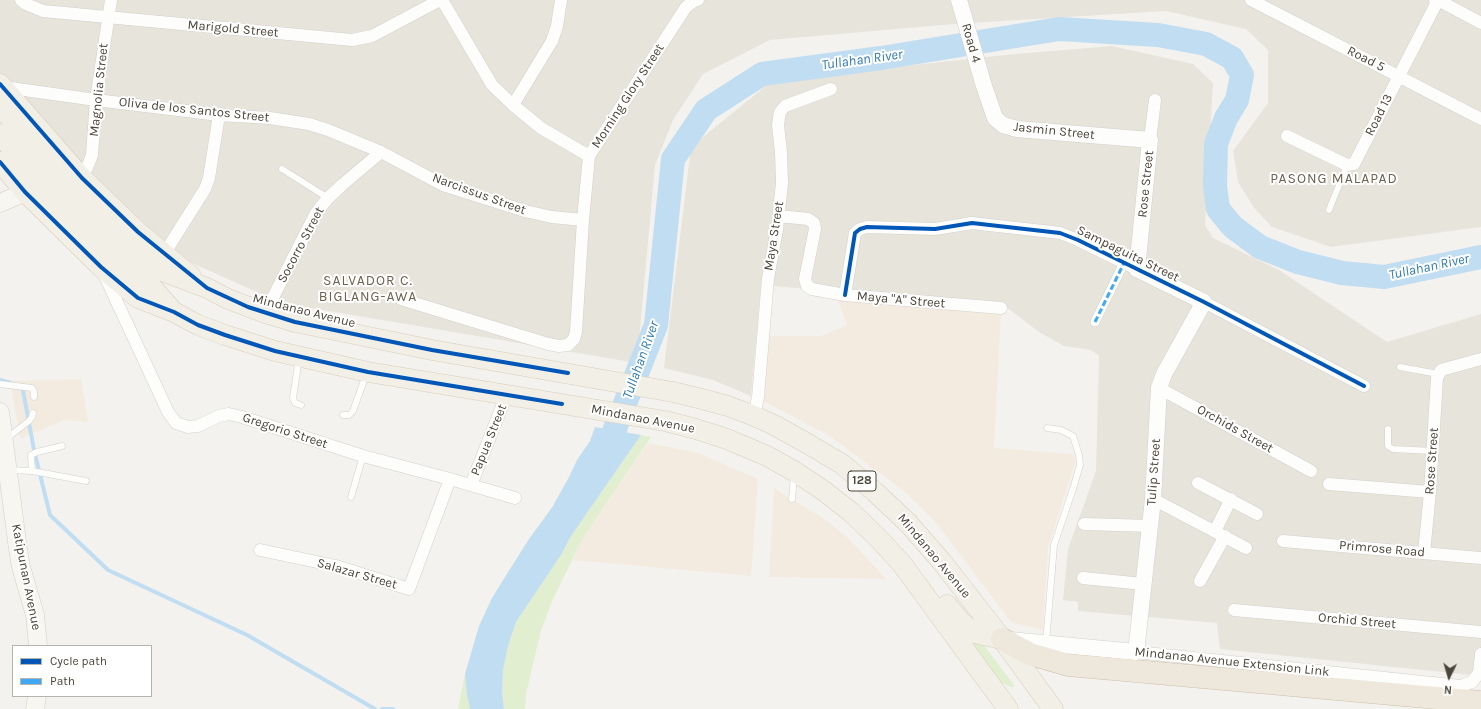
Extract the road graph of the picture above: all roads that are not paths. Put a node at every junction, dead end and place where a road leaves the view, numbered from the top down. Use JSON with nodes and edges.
{"nodes":[{"id":1,"x":21,"y":0,"type":"edge"},
{"id":2,"x":110,"y":0,"type":"edge"},
{"id":3,"x":441,"y":0,"type":"edge"},
{"id":4,"x":561,"y":0,"type":"edge"},
{"id":5,"x":695,"y":0,"type":"edge"},
{"id":6,"x":1251,"y":0,"type":"edge"},
{"id":7,"x":1438,"y":0,"type":"edge"},
{"id":8,"x":959,"y":2,"type":"edge"},
{"id":9,"x":108,"y":17,"type":"junction"},
{"id":10,"x":1481,"y":23,"type":"edge"},
{"id":11,"x":1399,"y":76,"type":"junction"},
{"id":12,"x":984,"y":86,"type":"joint"},
{"id":13,"x":832,"y":89,"type":"dead end"},
{"id":14,"x":1,"y":92,"type":"edge"},
{"id":15,"x":96,"y":100,"type":"junction"},
{"id":16,"x":1155,"y":100,"type":"dead end"},
{"id":17,"x":513,"y":105,"type":"junction"},
{"id":18,"x":219,"y":115,"type":"junction"},
{"id":19,"x":1481,"y":119,"type":"edge"},
{"id":20,"x":0,"y":134,"type":"edge"},
{"id":21,"x":1286,"y":136,"type":"dead end"},
{"id":22,"x":1150,"y":140,"type":"junction"},
{"id":23,"x":381,"y":152,"type":"junction"},
{"id":24,"x":589,"y":156,"type":"junction"},
{"id":25,"x":0,"y":162,"type":"edge"},
{"id":26,"x":1347,"y":165,"type":"junction"},
{"id":27,"x":282,"y":169,"type":"dead end"},
{"id":28,"x":82,"y":178,"type":"junction"},
{"id":29,"x":25,"y":192,"type":"junction"},
{"id":30,"x":328,"y":198,"type":"junction"},
{"id":31,"x":0,"y":203,"type":"edge"},
{"id":32,"x":1329,"y":210,"type":"dead end"},
{"id":33,"x":779,"y":216,"type":"junction"},
{"id":34,"x":583,"y":220,"type":"junction"},
{"id":35,"x":164,"y":254,"type":"junction"},
{"id":36,"x":1131,"y":266,"type":"junction"},
{"id":37,"x":101,"y":267,"type":"junction"},
{"id":38,"x":206,"y":288,"type":"junction"},
{"id":39,"x":845,"y":295,"type":"junction"},
{"id":40,"x":401,"y":299,"type":"dead end"},
{"id":41,"x":1204,"y":302,"type":"junction"},
{"id":42,"x":1001,"y":308,"type":"dead end"},
{"id":43,"x":174,"y":312,"type":"junction"},
{"id":44,"x":265,"y":313,"type":"junction"},
{"id":45,"x":1095,"y":322,"type":"dead end"},
{"id":46,"x":432,"y":350,"type":"junction"},
{"id":47,"x":299,"y":357,"type":"junction"},
{"id":48,"x":1481,"y":359,"type":"edge"},
{"id":49,"x":1400,"y":367,"type":"dead end"},
{"id":50,"x":368,"y":372,"type":"junction"},
{"id":51,"x":1440,"y":372,"type":"junction"},
{"id":52,"x":425,"y":381,"type":"junction"},
{"id":53,"x":0,"y":384,"type":"edge"},
{"id":54,"x":1364,"y":386,"type":"dead end"},
{"id":55,"x":1159,"y":388,"type":"junction"},
{"id":56,"x":507,"y":394,"type":"junction"},
{"id":57,"x":34,"y":398,"type":"dead end"},
{"id":58,"x":300,"y":405,"type":"dead end"},
{"id":59,"x":0,"y":412,"type":"edge"},
{"id":60,"x":33,"y":413,"type":"dead end"},
{"id":61,"x":343,"y":415,"type":"dead end"},
{"id":62,"x":754,"y":416,"type":"junction"},
{"id":63,"x":1047,"y":428,"type":"dead end"},
{"id":64,"x":1388,"y":429,"type":"dead end"},
{"id":65,"x":4,"y":440,"type":"junction"},
{"id":66,"x":62,"y":446,"type":"dead end"},
{"id":67,"x":1432,"y":451,"type":"junction"},
{"id":68,"x":362,"y":456,"type":"junction"},
{"id":69,"x":8,"y":470,"type":"junction"},
{"id":70,"x":32,"y":471,"type":"junction"},
{"id":71,"x":794,"y":471,"type":"junction"},
{"id":72,"x":1311,"y":471,"type":"dead end"},
{"id":73,"x":450,"y":479,"type":"junction"},
{"id":74,"x":86,"y":481,"type":"dead end"},
{"id":75,"x":1198,"y":482,"type":"dead end"},
{"id":76,"x":1329,"y":484,"type":"dead end"},
{"id":77,"x":471,"y":485,"type":"junction"},
{"id":78,"x":1430,"y":492,"type":"junction"},
{"id":79,"x":351,"y":497,"type":"dead end"},
{"id":80,"x":515,"y":498,"type":"dead end"},
{"id":81,"x":792,"y":499,"type":"dead end"},
{"id":82,"x":1153,"y":499,"type":"junction"},
{"id":83,"x":1231,"y":499,"type":"junction"},
{"id":84,"x":1257,"y":514,"type":"dead end"},
{"id":85,"x":1084,"y":524,"type":"dead end"},
{"id":86,"x":1150,"y":526,"type":"junction"},
{"id":87,"x":1220,"y":534,"type":"junction"},
{"id":88,"x":1283,"y":541,"type":"dead end"},
{"id":89,"x":1246,"y":548,"type":"dead end"},
{"id":90,"x":260,"y":550,"type":"dead end"},
{"id":91,"x":1424,"y":553,"type":"junction"},
{"id":92,"x":1481,"y":558,"type":"edge"},
{"id":93,"x":902,"y":564,"type":"junction"},
{"id":94,"x":1083,"y":578,"type":"dead end"},
{"id":95,"x":1200,"y":581,"type":"dead end"},
{"id":96,"x":1143,"y":584,"type":"junction"},
{"id":97,"x":1234,"y":610,"type":"dead end"},
{"id":98,"x":1481,"y":632,"type":"edge"},
{"id":99,"x":1002,"y":639,"type":"junction"},
{"id":100,"x":1046,"y":644,"type":"junction"},
{"id":101,"x":38,"y":645,"type":"edge"},
{"id":102,"x":1136,"y":652,"type":"junction"},
{"id":103,"x":1481,"y":654,"type":"edge"},
{"id":104,"x":37,"y":697,"type":"edge"},
{"id":105,"x":1481,"y":702,"type":"edge"},
{"id":106,"x":36,"y":709,"type":"edge"},
{"id":107,"x":1008,"y":709,"type":"edge"},
{"id":108,"x":1053,"y":709,"type":"edge"}],
"edges":[{"from":1,"to":9,"type":"street","name":"Marigold Street"},
{"from":2,"to":9,"type":"street","name":"Magnolia Street"},
{"from":3,"to":9,"type":"street","name":"Marigold Street"},
{"from":3,"to":17,"type":"street"},
{"from":4,"to":17,"type":"street"},
{"from":5,"to":24,"type":"street","name":"Morning Glory Street"},
{"from":6,"to":11,"type":"street","name":"Road 5"},
{"from":7,"to":10,"type":"street"},
{"from":7,"to":11,"type":"street","name":"Road 13"},
{"from":8,"to":12,"type":"street","name":"Road 4"},
{"from":9,"to":15,"type":"street","name":"Magnolia Street"},
{"from":11,"to":19,"type":"street","name":"Road 5"},
{"from":11,"to":26,"type":"street","name":"Road 13"},
{"from":12,"to":22,"type":"street","name":"Jasmin Street"},
{"from":13,"to":33,"type":"street","name":"Maya Street"},
{"from":14,"to":15,"type":"street","name":"Oliva de los Santos Street"},
{"from":14,"to":28,"type":"main road","name":"Mindanao Avenue","number":"128"},
{"from":14,"to":38,"type":"main road","name":"Mindanao Avenue","number":"128"},
{"from":15,"to":18,"type":"street","name":"Oliva de los Santos Street"},
{"from":15,"to":28,"type":"street","name":"Magnolia Street"},
{"from":16,"to":22,"type":"street","name":"Rose Street"},
{"from":17,"to":24,"type":"street"},
{"from":18,"to":23,"type":"street","name":"Oliva de los Santos Street"},
{"from":18,"to":35,"type":"street"},
{"from":20,"to":43,"type":"main road","name":"Mindanao Avenue","number":"128"},
{"from":21,"to":26,"type":"street"},
{"from":22,"to":36,"type":"street","name":"Rose Street"},
{"from":23,"to":30,"type":"street","name":"Socorro Street"},
{"from":23,"to":34,"type":"street","name":"Narcissus Street"},
{"from":24,"to":34,"type":"street","name":"Morning Glory Street"},
{"from":25,"to":29,"type":"main road","name":"Mindanao Avenue","number":"128"},
{"from":26,"to":32,"type":"lane"},
{"from":27,"to":30,"type":"lane"},
{"from":28,"to":35,"type":"main road","name":"Mindanao Avenue","number":"128"},
{"from":29,"to":31,"type":"main road"},
{"from":29,"to":37,"type":"main road","name":"Mindanao Avenue","number":"128"},
{"from":30,"to":44,"type":"street","name":"Socorro Street"},
{"from":33,"to":39,"type":"street","name":"Maya \"A\" Street"},
{"from":33,"to":62,"type":"street","name":"Maya Street"},
{"from":34,"to":40,"type":"street","name":"Morning Glory Street"},
{"from":35,"to":38,"type":"main road","name":"Mindanao Avenue","number":"128"},
{"from":36,"to":39,"type":"street","name":"Sampaguita Street"},
{"from":36,"to":41,"type":"street","name":"Sampaguita Street"},
{"from":36,"to":45,"type":"street"},
{"from":37,"to":43,"type":"main road","name":"Mindanao Avenue","number":"128"},
{"from":37,"to":68,"type":"street","name":"Gregorio Street"},
{"from":38,"to":44,"type":"main road","name":"Mindanao Avenue","number":"128"},
{"from":39,"to":42,"type":"street","name":"Maya \"A\" Street"},
{"from":41,"to":54,"type":"street","name":"Sampaguita Street"},
{"from":41,"to":55,"type":"street","name":"Tulip Street"},
{"from":43,"to":47,"type":"main road","name":"Mindanao Avenue","number":"128"},
{"from":44,"to":46,"type":"main road","name":"Mindanao Avenue","number":"128"},
{"from":46,"to":52,"type":"main road"},
{"from":46,"to":62,"type":"main road","name":"Mindanao Avenue","number":"128"},
{"from":47,"to":50,"type":"main road","name":"Mindanao Avenue","number":"128"},
{"from":47,"to":58,"type":"lane"},
{"from":48,"to":51,"type":"street"},
{"from":49,"to":51,"type":"lane"},
{"from":50,"to":52,"type":"main road","name":"Mindanao Avenue","number":"128"},
{"from":50,"to":61,"type":"lane"},
{"from":51,"to":67,"type":"street","name":"Rose Street"},
{"from":52,"to":56,"type":"main road","name":"Mindanao Avenue","number":"128"},
{"from":53,"to":57,"type":"lane"},
{"from":55,"to":72,"type":"street","name":"Orchids Street"},
{"from":55,"to":82,"type":"street","name":"Tulip Street"},
{"from":56,"to":71,"type":"main road","name":"Mindanao Avenue","number":"128"},
{"from":56,"to":77,"type":"street","name":"Papua Street"},
{"from":59,"to":65,"type":"main road","name":"Katipunan Avenue"},
{"from":60,"to":65,"type":"lane"},
{"from":62,"to":99,"type":"main road","name":"Mindanao Avenue","number":"128"},
{"from":63,"to":100,"type":"lane"},
{"from":64,"to":67,"type":"lane"},
{"from":65,"to":69,"type":"main road","name":"Katipunan Avenue"},
{"from":66,"to":70,"type":"lane"},
{"from":67,"to":78,"type":"street","name":"Rose Street"},
{"from":68,"to":73,"type":"street","name":"Gregorio Street"},
{"from":68,"to":79,"type":"lane"},
{"from":69,"to":70,"type":"lane"},
{"from":69,"to":101,"type":"main road","name":"Katipunan Avenue"},
{"from":70,"to":74,"type":"lane"},
{"from":71,"to":81,"type":"lane"},
{"from":71,"to":93,"type":"main road","name":"Mindanao Avenue","number":"128"},
{"from":73,"to":77,"type":"street","name":"Gregorio Street"},
{"from":73,"to":90,"type":"street","name":"Salazar Street"},
{"from":75,"to":83,"type":"street"},
{"from":76,"to":78,"type":"street"},
{"from":77,"to":80,"type":"street","name":"Gregorio Street"},
{"from":78,"to":91,"type":"street","name":"Rose Street"},
{"from":82,"to":86,"type":"street","name":"Tulip Street"},
{"from":82,"to":87,"type":"street"},
{"from":83,"to":84,"type":"street"},
{"from":83,"to":87,"type":"street"},
{"from":85,"to":86,"type":"street"},
{"from":86,"to":96,"type":"street","name":"Tulip Street"},
{"from":87,"to":89,"type":"street"},
{"from":87,"to":95,"type":"street"},
{"from":88,"to":91,"type":"street","name":"Primrose Road"},
{"from":91,"to":92,"type":"street","name":"Primrose Road"},
{"from":93,"to":99,"type":"main road"},
{"from":93,"to":107,"type":"main road","name":"Mindanao Avenue","number":"128"},
{"from":94,"to":96,"type":"street"},
{"from":96,"to":102,"type":"street","name":"Tulip Street"},
{"from":97,"to":98,"type":"street","name":"Orchid Street"},
{"from":99,"to":100,"type":"street","name":"Mindanao Avenue Extension Link"},
{"from":99,"to":105,"type":"highway"},
{"from":99,"to":108,"type":"main road","name":"Mindanao Avenue","number":"128"},
{"from":100,"to":102,"type":"street","name":"Mindanao Avenue Extension Link"},
{"from":102,"to":103,"type":"street","name":"Mindanao Avenue Extension Link"},
{"from":104,"to":106,"type":"main road"}]}
